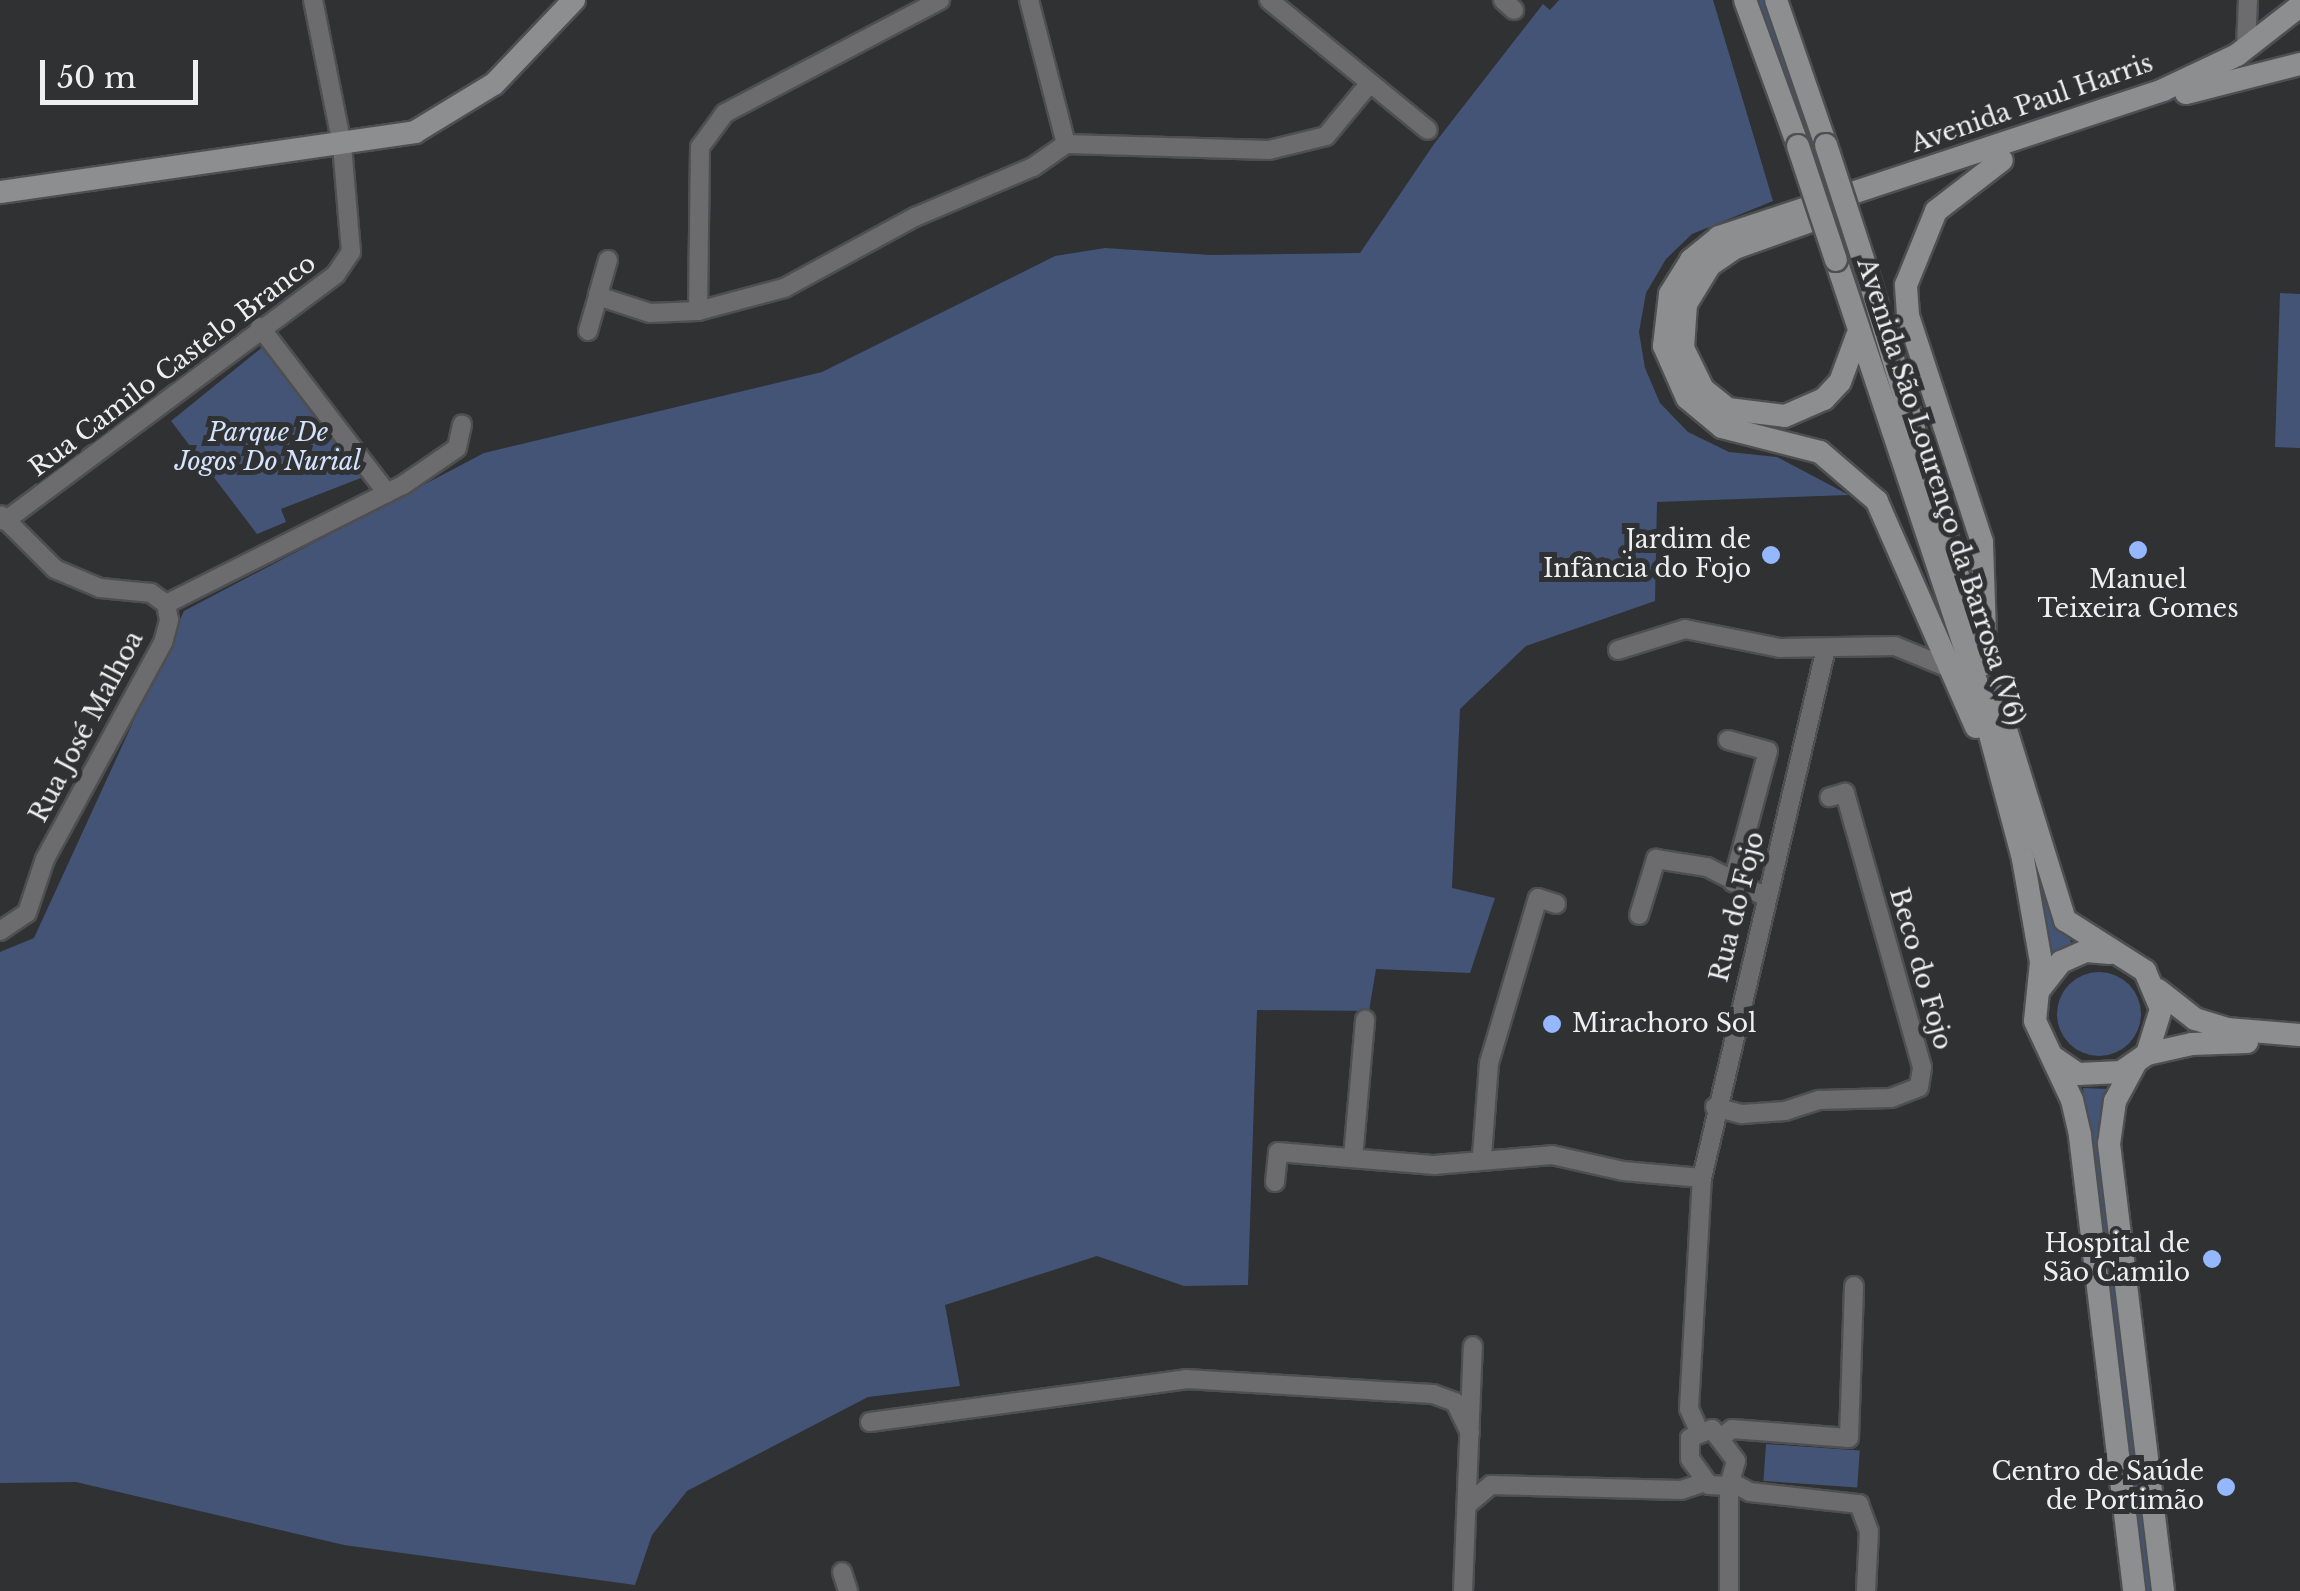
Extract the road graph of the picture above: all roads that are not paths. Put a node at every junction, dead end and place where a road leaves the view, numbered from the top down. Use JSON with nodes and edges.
{"nodes":[{"id":1,"x":313,"y":0,"type":"edge"},
{"id":2,"x":574,"y":0,"type":"edge"},
{"id":3,"x":940,"y":0,"type":"edge"},
{"id":4,"x":1030,"y":0,"type":"edge"},
{"id":5,"x":1269,"y":0,"type":"edge"},
{"id":6,"x":1745,"y":0,"type":"edge"},
{"id":7,"x":1776,"y":0,"type":"edge"},
{"id":8,"x":2248,"y":0,"type":"edge"},
{"id":9,"x":2297,"y":9,"type":"edge"},
{"id":10,"x":2246,"y":47,"type":"junction"},
{"id":11,"x":2300,"y":64,"type":"edge"},
{"id":12,"x":1368,"y":84,"type":"junction"},
{"id":13,"x":1428,"y":130,"type":"dead end"},
{"id":14,"x":342,"y":144,"type":"junction"},
{"id":15,"x":1066,"y":144,"type":"junction"},
{"id":16,"x":2002,"y":160,"type":"junction"},
{"id":17,"x":0,"y":192,"type":"edge"},
{"id":18,"x":608,"y":260,"type":"dead end"},
{"id":19,"x":598,"y":296,"type":"junction"},
{"id":20,"x":698,"y":311,"type":"junction"},
{"id":21,"x":260,"y":328,"type":"junction"},
{"id":22,"x":588,"y":331,"type":"dead end"},
{"id":23,"x":1858,"y":333,"type":"junction"},
{"id":24,"x":462,"y":425,"type":"dead end"},
{"id":25,"x":386,"y":493,"type":"junction"},
{"id":26,"x":3,"y":518,"type":"edge"},
{"id":27,"x":166,"y":604,"type":"junction"},
{"id":28,"x":1826,"y":648,"type":"junction"},
{"id":29,"x":1618,"y":650,"type":"dead end"},
{"id":30,"x":1986,"y":664,"type":"junction"},
{"id":31,"x":1951,"y":669,"type":"junction"},
{"id":32,"x":1728,"y":740,"type":"dead end"},
{"id":33,"x":1830,"y":797,"type":"dead end"},
{"id":34,"x":2011,"y":809,"type":"junction"},
{"id":35,"x":1732,"y":882,"type":"junction"},
{"id":36,"x":1766,"y":897,"type":"junction"},
{"id":37,"x":1556,"y":904,"type":"dead end"},
{"id":38,"x":1639,"y":915,"type":"dead end"},
{"id":39,"x":0,"y":931,"type":"edge"},
{"id":40,"x":2119,"y":954,"type":"junction"},
{"id":41,"x":2156,"y":987,"type":"junction"},
{"id":42,"x":2034,"y":1009,"type":"junction"},
{"id":43,"x":1366,"y":1020,"type":"dead end"},
{"id":44,"x":2300,"y":1039,"type":"edge"},
{"id":45,"x":2042,"y":1043,"type":"junction"},
{"id":46,"x":2141,"y":1059,"type":"junction"},
{"id":47,"x":1714,"y":1106,"type":"junction"},
{"id":48,"x":1482,"y":1156,"type":"junction"},
{"id":49,"x":1353,"y":1158,"type":"junction"},
{"id":50,"x":1702,"y":1178,"type":"junction"},
{"id":51,"x":1275,"y":1182,"type":"dead end"},
{"id":52,"x":1854,"y":1286,"type":"dead end"},
{"id":53,"x":1473,"y":1346,"type":"dead end"},
{"id":54,"x":870,"y":1422,"type":"dead end"},
{"id":55,"x":1699,"y":1431,"type":"junction"},
{"id":56,"x":1470,"y":1432,"type":"junction"},
{"id":57,"x":1723,"y":1436,"type":"junction"},
{"id":58,"x":1469,"y":1455,"type":"junction"},
{"id":59,"x":1706,"y":1482,"type":"junction"},
{"id":60,"x":1521,"y":1484,"type":"junction"},
{"id":61,"x":1731,"y":1485,"type":"junction"},
{"id":62,"x":1467,"y":1505,"type":"junction"},
{"id":63,"x":1463,"y":1591,"type":"edge"},
{"id":64,"x":1728,"y":1591,"type":"edge"},
{"id":65,"x":1866,"y":1591,"type":"edge"},
{"id":66,"x":2134,"y":1591,"type":"edge"},
{"id":67,"x":2162,"y":1591,"type":"edge"}],
"edges":[{"from":1,"to":14,"type":"street","name":"Rua Camilo Castelo Branco"},
{"from":2,"to":14,"type":"main road"},
{"from":3,"to":20,"type":"street"},
{"from":4,"to":15,"type":"street"},
{"from":5,"to":12,"type":"street"},
{"from":6,"to":23,"type":"main road","name":"Avenida São Lourenço da Barrosa (V6)","bridge":true},
{"from":7,"to":30,"type":"main road","name":"Avenida São Lourenço da Barrosa (V6)","bridge":true},
{"from":8,"to":10,"type":"street"},
{"from":9,"to":10,"type":"main road","name":"Avenida Paul Harris"},
{"from":10,"to":31,"type":"main road","name":"Avenida Paul Harris"},
{"from":11,"to":16,"type":"main road","name":"Avenida Paul Harris"},
{"from":12,"to":13,"type":"street"},
{"from":12,"to":15,"type":"street"},
{"from":14,"to":17,"type":"main road"},
{"from":14,"to":21,"type":"street","name":"Rua Camilo Castelo Branco"},
{"from":15,"to":20,"type":"street"},
{"from":16,"to":23,"type":"main road","name":"Avenida Paul Harris"},
{"from":16,"to":30,"type":"main road"},
{"from":18,"to":19,"type":"street"},
{"from":19,"to":20,"type":"street"},
{"from":19,"to":22,"type":"street"},
{"from":21,"to":25,"type":"street"},
{"from":21,"to":26,"type":"street","name":"Rua Camilo Castelo Branco"},
{"from":23,"to":34,"type":"main road","name":"Avenida São Lourenço da Barrosa (V6)"},
{"from":24,"to":25,"type":"street"},
{"from":25,"to":27,"type":"street"},
{"from":26,"to":27,"type":"street","name":"Rua José Malhoa"},
{"from":27,"to":39,"type":"street","name":"Rua José Malhoa"},
{"from":28,"to":29,"type":"street"},
{"from":28,"to":31,"type":"street"},
{"from":28,"to":36,"type":"street","name":"Rua do Fojo"},
{"from":30,"to":40,"type":"main road","name":"Avenida São Lourenço da Barrosa (V6)"},
{"from":31,"to":34,"type":"main road","name":"Avenida Paul Harris"},
{"from":32,"to":35,"type":"street"},
{"from":33,"to":47,"type":"street","name":"Beco do Fojo"},
{"from":34,"to":42,"type":"main road","name":"Avenida São Lourenço da Barrosa (V6)"},
{"from":35,"to":36,"type":"street"},
{"from":35,"to":38,"type":"street"},
{"from":36,"to":47,"type":"street","name":"Rua do Fojo"},
{"from":37,"to":48,"type":"street"},
{"from":40,"to":41,"type":"main road","name":"Avenida São Lourenço da Barrosa (V6)"},
{"from":40,"to":42,"type":"main road"},
{"from":41,"to":44,"type":"main road","name":"Avenida São Lourenço da Barrosa (V6)"},
{"from":41,"to":46,"type":"main road"},
{"from":42,"to":45,"type":"main road","name":"Avenida São Lourenço da Barrosa (V6)"},
{"from":43,"to":49,"type":"street"},
{"from":44,"to":46,"type":"main road"},
{"from":45,"to":46,"type":"main road"},
{"from":45,"to":66,"type":"main road","name":"Avenida São Lourenço da Barrosa (V6)"},
{"from":46,"to":67,"type":"main road"},
{"from":47,"to":50,"type":"street","name":"Rua do Fojo"},
{"from":48,"to":49,"type":"street"},
{"from":48,"to":50,"type":"street"},
{"from":49,"to":51,"type":"street"},
{"from":50,"to":55,"type":"street","name":"Rua do Fojo"},
{"from":52,"to":57,"type":"street"},
{"from":53,"to":56,"type":"street"},
{"from":54,"to":56,"type":"street"},
{"from":55,"to":57,"type":"street"},
{"from":55,"to":59,"type":"street","name":"Rua do Fojo"},
{"from":56,"to":58,"type":"street"},
{"from":57,"to":61,"type":"street"},
{"from":58,"to":60,"type":"street"},
{"from":58,"to":62,"type":"street"},
{"from":59,"to":60,"type":"street"},
{"from":59,"to":61,"type":"street"},
{"from":60,"to":62,"type":"street"},
{"from":61,"to":64,"type":"street"},
{"from":61,"to":65,"type":"street"},
{"from":62,"to":63,"type":"street"}]}
